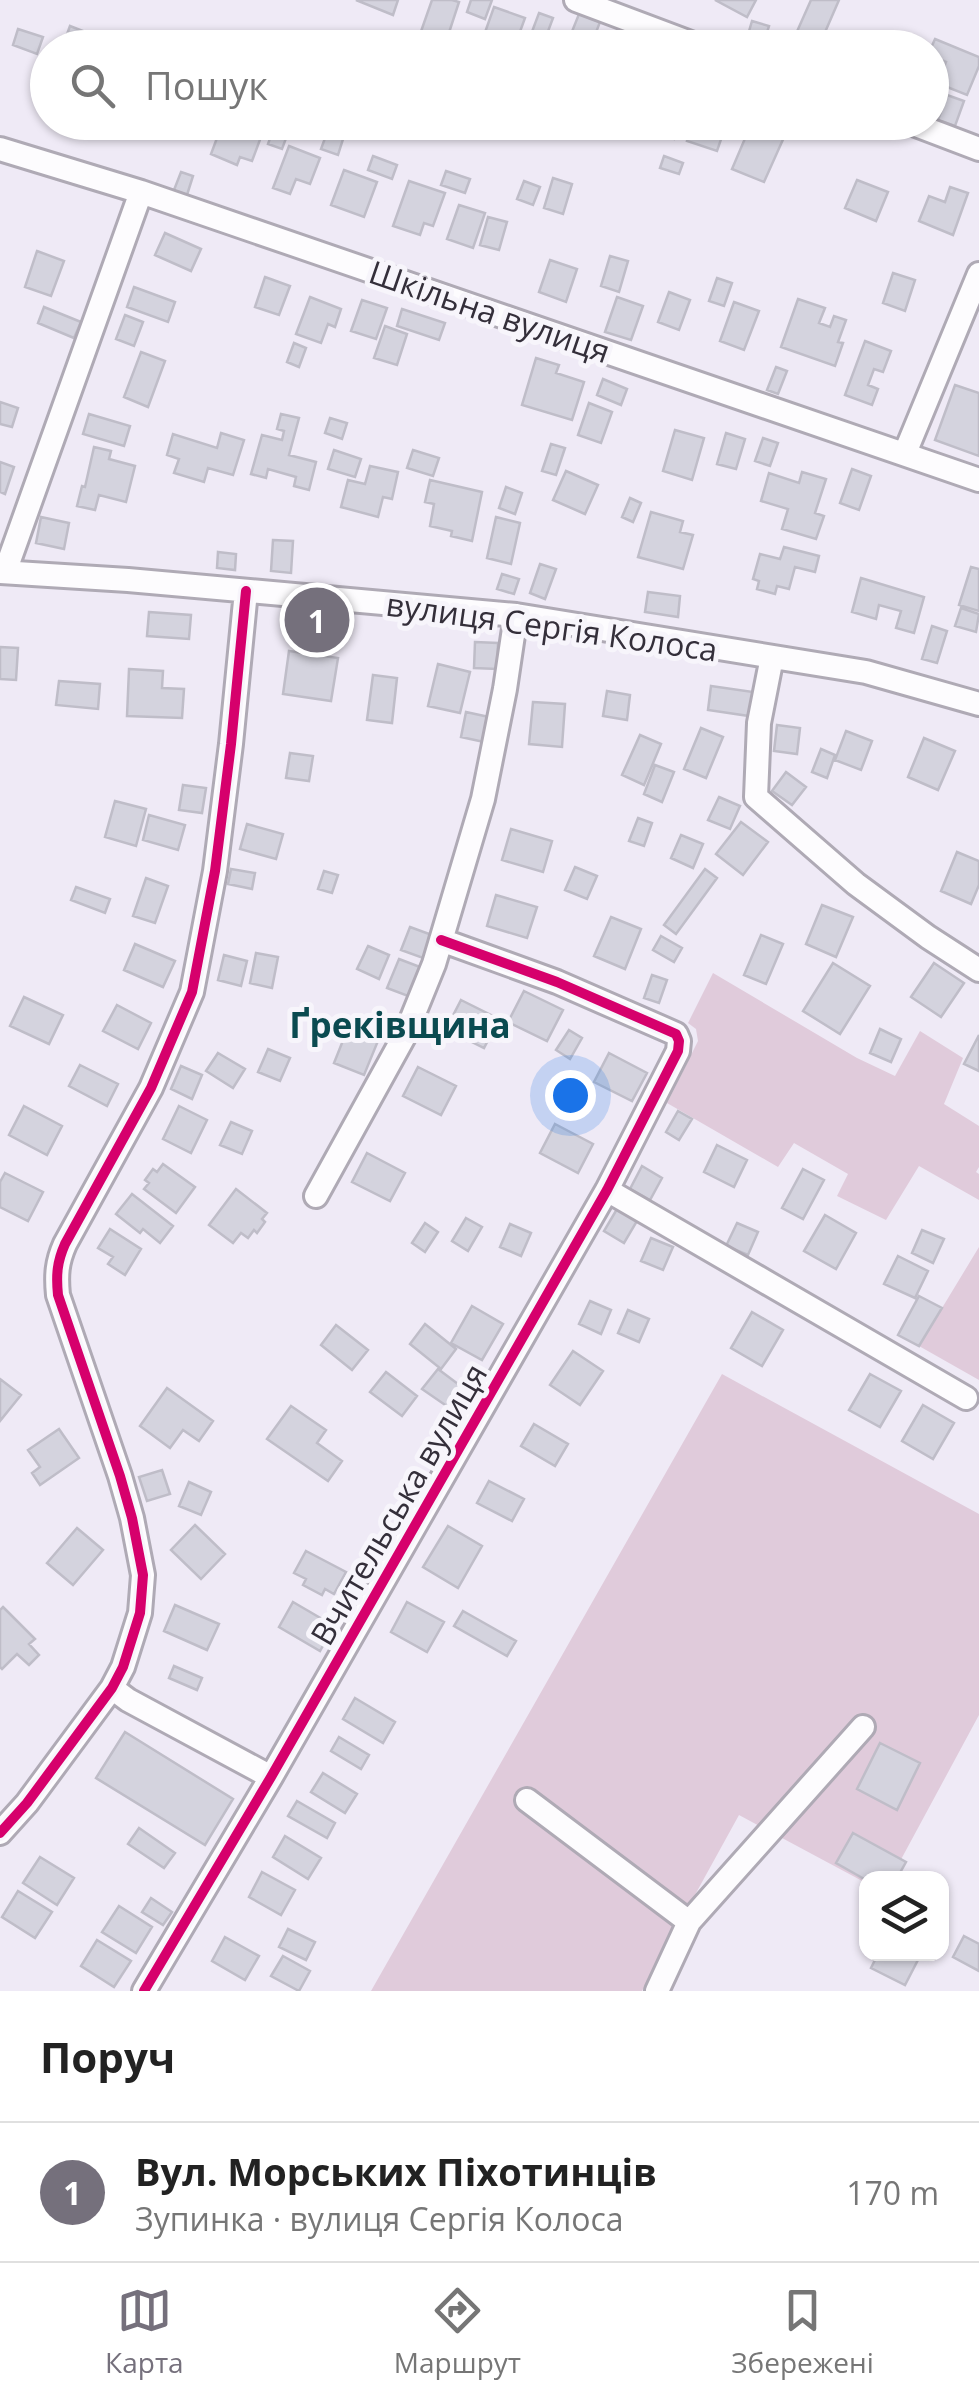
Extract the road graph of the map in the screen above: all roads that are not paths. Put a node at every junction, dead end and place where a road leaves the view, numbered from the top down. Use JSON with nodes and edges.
{"nodes":[{"id":1,"x":576,"y":0,"type":"edge"},
{"id":2,"x":656,"y":30,"type":"edge"},
{"id":3,"x":949,"y":138,"type":"edge"},
{"id":4,"x":0,"y":149,"type":"edge"},
{"id":5,"x":979,"y":149,"type":"edge"},
{"id":6,"x":141,"y":192,"type":"junction"},
{"id":7,"x":979,"y":274,"type":"edge"},
{"id":8,"x":904,"y":453,"type":"junction"},
{"id":9,"x":979,"y":480,"type":"edge"},
{"id":10,"x":2,"y":572,"type":"edge"},
{"id":11,"x":246,"y":590,"type":"junction"},
{"id":12,"x":516,"y":615,"type":"junction"},
{"id":13,"x":772,"y":656,"type":"junction"},
{"id":14,"x":979,"y":704,"type":"edge"},
{"id":15,"x":441,"y":940,"type":"junction"},
{"id":16,"x":979,"y":970,"type":"edge"},
{"id":17,"x":607,"y":1190,"type":"junction"},
{"id":18,"x":316,"y":1196,"type":"dead end"},
{"id":19,"x":966,"y":1398,"type":"dead end"},
{"id":20,"x":112,"y":1688,"type":"junction"},
{"id":21,"x":863,"y":1728,"type":"dead end"},
{"id":22,"x":271,"y":1777,"type":"junction"},
{"id":23,"x":528,"y":1800,"type":"dead end"},
{"id":24,"x":0,"y":1834,"type":"edge"},
{"id":25,"x":689,"y":1922,"type":"junction"},
{"id":26,"x":144,"y":1991,"type":"edge"},
{"id":27,"x":657,"y":1991,"type":"edge"}],
"edges":[{"from":1,"to":2,"type":"street"},
{"from":3,"to":5,"type":"street"},
{"from":4,"to":6,"type":"street","name":"Шкільна вулиця"},
{"from":6,"to":8,"type":"street","name":"Шкільна вулиця"},
{"from":6,"to":10,"type":"street"},
{"from":7,"to":8,"type":"street"},
{"from":8,"to":9,"type":"street","name":"Шкільна вулиця"},
{"from":10,"to":11,"type":"street","name":"вулиця Сергія Колоса"},
{"from":11,"to":12,"type":"street","name":"вулиця Сергія Колоса"},
{"from":11,"to":20,"type":"street"},
{"from":12,"to":13,"type":"street","name":"вулиця Сергія Колоса"},
{"from":12,"to":15,"type":"street"},
{"from":13,"to":14,"type":"street","name":"вулиця Сергія Колоса"},
{"from":13,"to":16,"type":"street"},
{"from":15,"to":17,"type":"street","name":"Вчительська вулиця"},
{"from":15,"to":18,"type":"street"},
{"from":17,"to":19,"type":"street"},
{"from":17,"to":22,"type":"street","name":"Вчительська вулиця"},
{"from":20,"to":22,"type":"street"},
{"from":20,"to":24,"type":"street"},
{"from":21,"to":25,"type":"street"},
{"from":22,"to":26,"type":"street","name":"Вчительська вулиця"},
{"from":23,"to":25,"type":"street"},
{"from":25,"to":27,"type":"street"}]}
